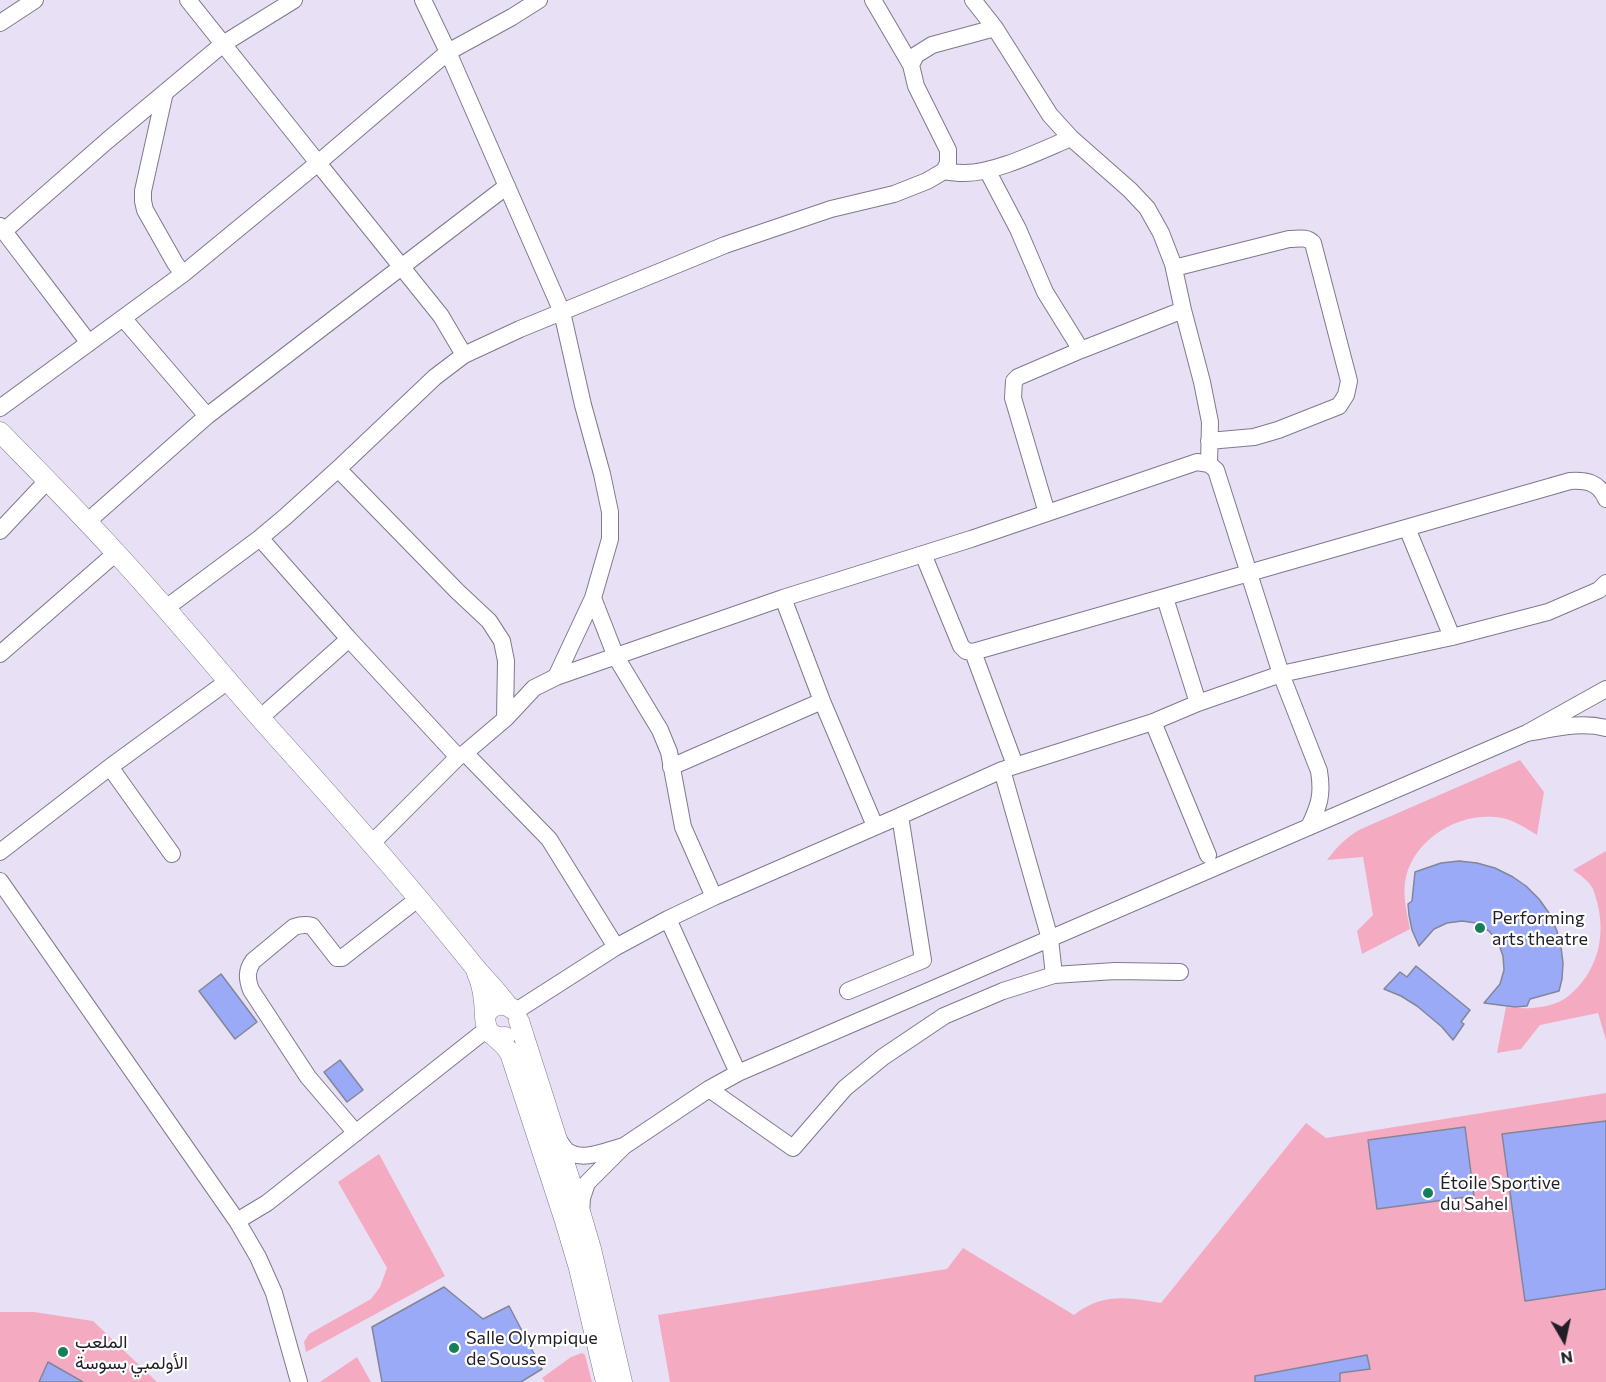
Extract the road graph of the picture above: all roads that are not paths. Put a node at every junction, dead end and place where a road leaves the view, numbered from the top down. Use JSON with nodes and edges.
{"nodes":[{"id":1,"x":35,"y":0,"type":"edge"},
{"id":2,"x":188,"y":0,"type":"edge"},
{"id":3,"x":294,"y":0,"type":"edge"},
{"id":4,"x":423,"y":0,"type":"edge"},
{"id":5,"x":539,"y":0,"type":"edge"},
{"id":6,"x":873,"y":0,"type":"edge"},
{"id":7,"x":973,"y":0,"type":"edge"},
{"id":8,"x":0,"y":23,"type":"edge"},
{"id":9,"x":995,"y":27,"type":"junction"},
{"id":10,"x":223,"y":44,"type":"junction"},
{"id":11,"x":448,"y":52,"type":"junction"},
{"id":12,"x":911,"y":65,"type":"junction"},
{"id":13,"x":165,"y":92,"type":"junction"},
{"id":14,"x":1071,"y":138,"type":"junction"},
{"id":15,"x":318,"y":163,"type":"junction"},
{"id":16,"x":987,"y":170,"type":"junction"},
{"id":17,"x":944,"y":171,"type":"junction"},
{"id":18,"x":507,"y":186,"type":"junction"},
{"id":19,"x":2,"y":229,"type":"edge"},
{"id":20,"x":401,"y":267,"type":"junction"},
{"id":21,"x":1174,"y":268,"type":"junction"},
{"id":22,"x":183,"y":274,"type":"junction"},
{"id":23,"x":1183,"y":310,"type":"junction"},
{"id":24,"x":562,"y":312,"type":"junction"},
{"id":25,"x":123,"y":318,"type":"junction"},
{"id":26,"x":89,"y":343,"type":"junction"},
{"id":27,"x":1081,"y":350,"type":"junction"},
{"id":28,"x":464,"y":355,"type":"junction"},
{"id":29,"x":0,"y":408,"type":"edge"},
{"id":30,"x":207,"y":416,"type":"junction"},
{"id":31,"x":0,"y":432,"type":"edge"},
{"id":32,"x":1209,"y":441,"type":"junction"},
{"id":33,"x":1209,"y":464,"type":"junction"},
{"id":34,"x":338,"y":469,"type":"junction"},
{"id":35,"x":47,"y":481,"type":"junction"},
{"id":36,"x":1606,"y":499,"type":"edge"},
{"id":37,"x":1047,"y":513,"type":"junction"},
{"id":38,"x":87,"y":522,"type":"junction"},
{"id":39,"x":1407,"y":528,"type":"junction"},
{"id":40,"x":0,"y":531,"type":"edge"},
{"id":41,"x":260,"y":538,"type":"junction"},
{"id":42,"x":116,"y":553,"type":"junction"},
{"id":43,"x":923,"y":554,"type":"junction"},
{"id":44,"x":1249,"y":572,"type":"junction"},
{"id":45,"x":1606,"y":583,"type":"edge"},
{"id":46,"x":593,"y":598,"type":"junction"},
{"id":47,"x":783,"y":598,"type":"junction"},
{"id":48,"x":1165,"y":598,"type":"junction"},
{"id":49,"x":166,"y":609,"type":"junction"},
{"id":50,"x":1452,"y":637,"type":"junction"},
{"id":51,"x":349,"y":639,"type":"junction"},
{"id":52,"x":973,"y":652,"type":"junction"},
{"id":53,"x":0,"y":654,"type":"edge"},
{"id":54,"x":616,"y":657,"type":"junction"},
{"id":55,"x":1281,"y":674,"type":"junction"},
{"id":56,"x":556,"y":677,"type":"junction"},
{"id":57,"x":228,"y":681,"type":"junction"},
{"id":58,"x":1606,"y":689,"type":"edge"},
{"id":59,"x":822,"y":701,"type":"junction"},
{"id":60,"x":1198,"y":703,"type":"junction"},
{"id":61,"x":260,"y":718,"type":"junction"},
{"id":62,"x":505,"y":719,"type":"junction"},
{"id":63,"x":1153,"y":722,"type":"junction"},
{"id":64,"x":1606,"y":728,"type":"edge"},
{"id":65,"x":1527,"y":733,"type":"junction"},
{"id":66,"x":462,"y":755,"type":"junction"},
{"id":67,"x":671,"y":766,"type":"junction"},
{"id":68,"x":110,"y":767,"type":"junction"},
{"id":69,"x":1009,"y":767,"type":"junction"},
{"id":70,"x":900,"y":816,"type":"junction"},
{"id":71,"x":875,"y":826,"type":"junction"},
{"id":72,"x":1309,"y":827,"type":"junction"},
{"id":73,"x":372,"y":843,"type":"junction"},
{"id":74,"x":0,"y":852,"type":"edge"},
{"id":75,"x":172,"y":854,"type":"dead end"},
{"id":76,"x":1208,"y":855,"type":"dead end"},
{"id":77,"x":0,"y":881,"type":"edge"},
{"id":78,"x":714,"y":897,"type":"junction"},
{"id":79,"x":419,"y":898,"type":"junction"},
{"id":80,"x":668,"y":919,"type":"junction"},
{"id":81,"x":1050,"y":939,"type":"junction"},
{"id":82,"x":616,"y":947,"type":"junction"},
{"id":83,"x":476,"y":970,"type":"junction"},
{"id":84,"x":1180,"y":972,"type":"dead end"},
{"id":85,"x":1054,"y":975,"type":"junction"},
{"id":86,"x":848,"y":991,"type":"dead end"},
{"id":87,"x":514,"y":1012,"type":"junction"},
{"id":88,"x":489,"y":1027,"type":"junction"},
{"id":89,"x":738,"y":1073,"type":"junction"},
{"id":90,"x":709,"y":1089,"type":"junction"},
{"id":91,"x":356,"y":1133,"type":"junction"},
{"id":92,"x":555,"y":1135,"type":"junction"},
{"id":93,"x":624,"y":1146,"type":"junction"},
{"id":94,"x":581,"y":1215,"type":"junction"},
{"id":95,"x":237,"y":1221,"type":"junction"},
{"id":96,"x":299,"y":1382,"type":"edge"},
{"id":97,"x":606,"y":1382,"type":"edge"},
{"id":98,"x":622,"y":1382,"type":"edge"}],
"edges":[{"from":1,"to":8,"type":"street"},
{"from":2,"to":10,"type":"street"},
{"from":3,"to":10,"type":"street"},
{"from":4,"to":11,"type":"street"},
{"from":5,"to":11,"type":"street"},
{"from":6,"to":12,"type":"street"},
{"from":7,"to":9,"type":"street"},
{"from":9,"to":12,"type":"street"},
{"from":9,"to":14,"type":"street"},
{"from":10,"to":13,"type":"street"},
{"from":10,"to":15,"type":"street"},
{"from":11,"to":15,"type":"street"},
{"from":11,"to":18,"type":"street"},
{"from":12,"to":17,"type":"street"},
{"from":13,"to":19,"type":"street"},
{"from":13,"to":22,"type":"street"},
{"from":14,"to":16,"type":"street"},
{"from":14,"to":21,"type":"street"},
{"from":15,"to":20,"type":"street"},
{"from":15,"to":22,"type":"street"},
{"from":16,"to":17,"type":"street"},
{"from":16,"to":27,"type":"street"},
{"from":17,"to":24,"type":"street"},
{"from":18,"to":20,"type":"street"},
{"from":18,"to":24,"type":"street"},
{"from":19,"to":26,"type":"street"},
{"from":20,"to":28,"type":"street"},
{"from":20,"to":30,"type":"street"},
{"from":21,"to":23,"type":"street"},
{"from":21,"to":32,"type":"street"},
{"from":22,"to":25,"type":"street"},
{"from":23,"to":27,"type":"street"},
{"from":23,"to":32,"type":"street"},
{"from":24,"to":28,"type":"street"},
{"from":24,"to":46,"type":"street"},
{"from":25,"to":26,"type":"street"},
{"from":25,"to":30,"type":"street"},
{"from":26,"to":29,"type":"street"},
{"from":27,"to":37,"type":"street"},
{"from":28,"to":34,"type":"street"},
{"from":30,"to":38,"type":"street"},
{"from":31,"to":35,"type":"main road"},
{"from":32,"to":33,"type":"street"},
{"from":33,"to":37,"type":"street"},
{"from":33,"to":44,"type":"street"},
{"from":34,"to":41,"type":"street"},
{"from":34,"to":62,"type":"street"},
{"from":35,"to":38,"type":"main road"},
{"from":35,"to":40,"type":"street"},
{"from":36,"to":39,"type":"street"},
{"from":37,"to":43,"type":"street"},
{"from":38,"to":42,"type":"main road"},
{"from":39,"to":44,"type":"street"},
{"from":39,"to":50,"type":"street"},
{"from":41,"to":49,"type":"street"},
{"from":41,"to":51,"type":"street"},
{"from":42,"to":49,"type":"main road"},
{"from":42,"to":53,"type":"street"},
{"from":43,"to":47,"type":"street"},
{"from":43,"to":52,"type":"street"},
{"from":44,"to":48,"type":"street"},
{"from":44,"to":55,"type":"street"},
{"from":45,"to":50,"type":"street"},
{"from":46,"to":54,"type":"street"},
{"from":46,"to":56,"type":"street"},
{"from":47,"to":54,"type":"street"},
{"from":47,"to":59,"type":"street"},
{"from":48,"to":52,"type":"street"},
{"from":48,"to":60,"type":"street"},
{"from":49,"to":57,"type":"main road"},
{"from":50,"to":55,"type":"street"},
{"from":51,"to":61,"type":"street"},
{"from":51,"to":66,"type":"street"},
{"from":52,"to":69,"type":"street"},
{"from":54,"to":56,"type":"street"},
{"from":54,"to":67,"type":"street"},
{"from":55,"to":60,"type":"street"},
{"from":55,"to":72,"type":"street"},
{"from":56,"to":62,"type":"street"},
{"from":57,"to":61,"type":"main road"},
{"from":57,"to":68,"type":"street"},
{"from":58,"to":65,"type":"street"},
{"from":59,"to":67,"type":"street"},
{"from":59,"to":71,"type":"street"},
{"from":60,"to":63,"type":"street"},
{"from":61,"to":73,"type":"main road"},
{"from":62,"to":66,"type":"street"},
{"from":63,"to":69,"type":"street"},
{"from":63,"to":76,"type":"street"},
{"from":64,"to":65,"type":"street"},
{"from":65,"to":72,"type":"street"},
{"from":66,"to":73,"type":"street"},
{"from":66,"to":82,"type":"street"},
{"from":67,"to":78,"type":"street"},
{"from":68,"to":74,"type":"street"},
{"from":68,"to":75,"type":"street"},
{"from":69,"to":70,"type":"street"},
{"from":69,"to":81,"type":"street"},
{"from":70,"to":71,"type":"street"},
{"from":70,"to":86,"type":"street"},
{"from":71,"to":78,"type":"street"},
{"from":72,"to":81,"type":"street"},
{"from":73,"to":79,"type":"main road"},
{"from":77,"to":95,"type":"street"},
{"from":78,"to":80,"type":"street"},
{"from":79,"to":83,"type":"main road"},
{"from":79,"to":91,"type":"street"},
{"from":80,"to":82,"type":"street"},
{"from":80,"to":89,"type":"street"},
{"from":81,"to":85,"type":"street"},
{"from":81,"to":89,"type":"street"},
{"from":82,"to":87,"type":"street"},
{"from":83,"to":87,"type":"main road"},
{"from":83,"to":88,"type":"main road"},
{"from":84,"to":85,"type":"street"},
{"from":85,"to":90,"type":"street"},
{"from":87,"to":88,"type":"main road"},
{"from":87,"to":88,"type":"main road"},
{"from":87,"to":92,"type":"main road"},
{"from":88,"to":91,"type":"street"},
{"from":88,"to":97,"type":"main road"},
{"from":89,"to":90,"type":"street"},
{"from":90,"to":93,"type":"street"},
{"from":91,"to":95,"type":"street"},
{"from":92,"to":93,"type":"street"},
{"from":92,"to":94,"type":"main road"},
{"from":93,"to":94,"type":"street"},
{"from":94,"to":98,"type":"main road"},
{"from":95,"to":96,"type":"street"}]}
